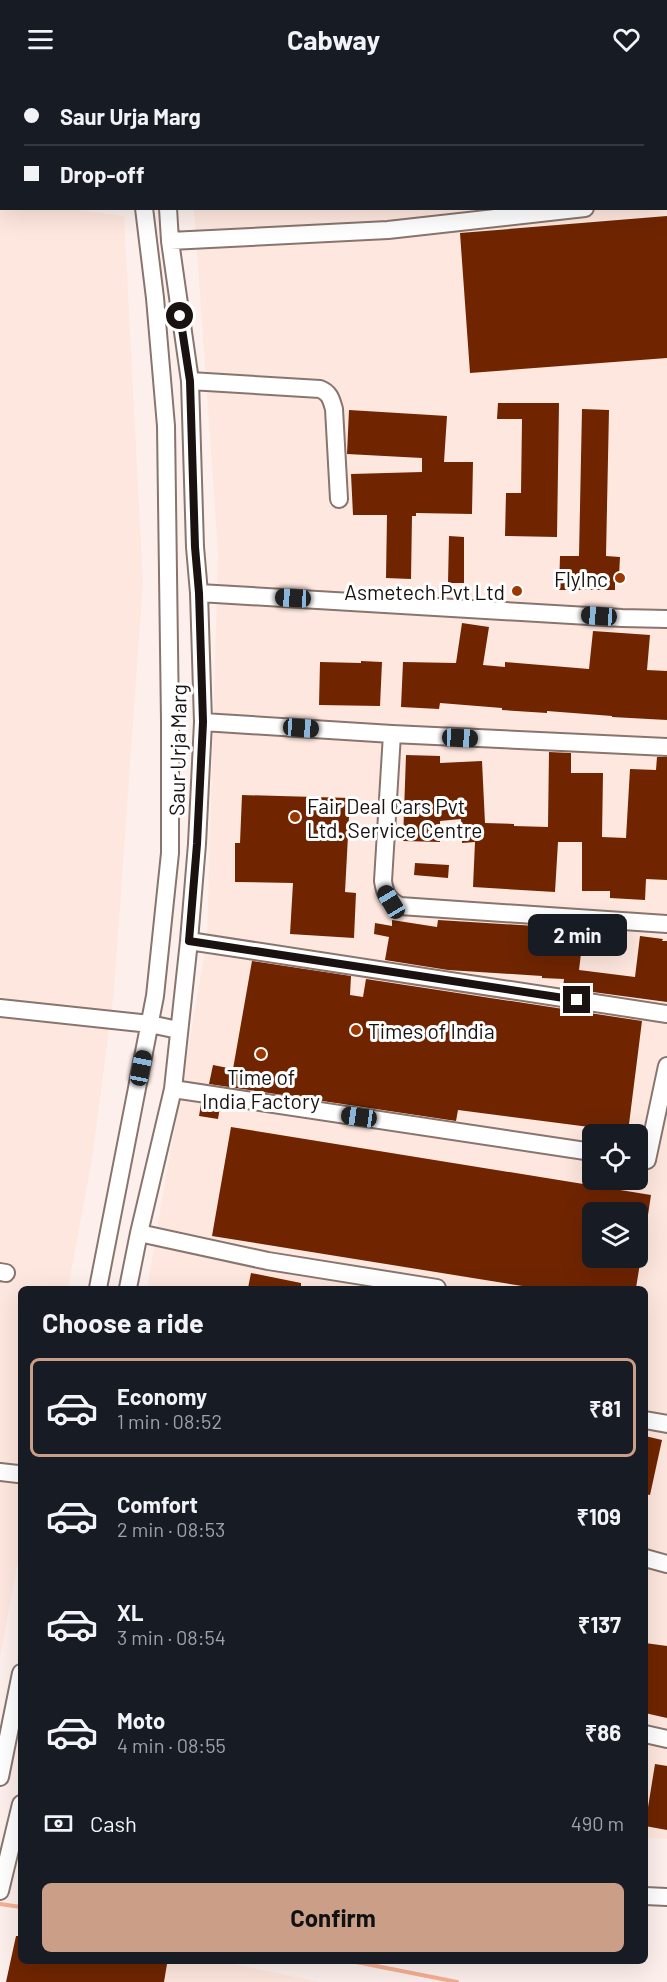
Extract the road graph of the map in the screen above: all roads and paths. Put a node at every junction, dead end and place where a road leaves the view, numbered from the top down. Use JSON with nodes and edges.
{"nodes":[{"id":1,"x":144,"y":210,"type":"edge"},
{"id":2,"x":168,"y":210,"type":"edge"},
{"id":3,"x":567,"y":210,"type":"edge"},
{"id":4,"x":170,"y":241,"type":"junction"},
{"id":5,"x":190,"y":381,"type":"junction"},
{"id":6,"x":339,"y":499,"type":"dead end"},
{"id":7,"x":199,"y":593,"type":"junction"},
{"id":8,"x":667,"y":619,"type":"edge"},
{"id":9,"x":203,"y":722,"type":"junction"},
{"id":10,"x":392,"y":734,"type":"junction"},
{"id":11,"x":667,"y":747,"type":"edge"},
{"id":12,"x":667,"y":924,"type":"edge"},
{"id":13,"x":189,"y":941,"type":"junction"},
{"id":14,"x":0,"y":1008,"type":"edge"},
{"id":15,"x":667,"y":1014,"type":"edge"},
{"id":16,"x":150,"y":1024,"type":"junction"},
{"id":17,"x":178,"y":1030,"type":"junction"},
{"id":18,"x":667,"y":1066,"type":"edge"},
{"id":19,"x":173,"y":1089,"type":"junction"},
{"id":20,"x":582,"y":1150,"type":"edge"},
{"id":21,"x":648,"y":1160,"type":"edge"},
{"id":22,"x":139,"y":1233,"type":"junction"},
{"id":23,"x":98,"y":1286,"type":"edge"},
{"id":24,"x":128,"y":1286,"type":"edge"},
{"id":25,"x":424,"y":1286,"type":"edge"},
{"id":26,"x":648,"y":1421,"type":"edge"},
{"id":27,"x":667,"y":1424,"type":"edge"},
{"id":28,"x":0,"y":1472,"type":"edge"},
{"id":29,"x":18,"y":1474,"type":"dead end"},
{"id":30,"x":648,"y":1559,"type":"edge"},
{"id":31,"x":667,"y":1564,"type":"edge"},
{"id":32,"x":18,"y":1688,"type":"edge"},
{"id":33,"x":648,"y":1735,"type":"edge"},
{"id":34,"x":667,"y":1739,"type":"edge"},
{"id":35,"x":0,"y":1777,"type":"edge"},
{"id":36,"x":18,"y":1814,"type":"edge"},
{"id":37,"x":12,"y":1833,"type":"edge"},
{"id":38,"x":2,"y":1884,"type":"edge"},
{"id":39,"x":648,"y":1896,"type":"edge"},
{"id":40,"x":667,"y":1897,"type":"edge"}],
"edges":[{"from":1,"to":16,"type":"street","name":"Saur Urja Marg"},
{"from":2,"to":4,"type":"street","name":"Saur Urja Marg"},
{"from":3,"to":4,"type":"street"},
{"from":4,"to":5,"type":"street","name":"Saur Urja Marg"},
{"from":5,"to":6,"type":"street"},
{"from":5,"to":7,"type":"street","name":"Saur Urja Marg"},
{"from":7,"to":8,"type":"street"},
{"from":7,"to":9,"type":"street","name":"Saur Urja Marg"},
{"from":9,"to":10,"type":"street"},
{"from":9,"to":13,"type":"street","name":"Saur Urja Marg"},
{"from":10,"to":11,"type":"street"},
{"from":10,"to":12,"type":"street"},
{"from":13,"to":15,"type":"street"},
{"from":13,"to":17,"type":"street","name":"Saur Urja Marg"},
{"from":14,"to":16,"type":"street"},
{"from":16,"to":17,"type":"street"},
{"from":16,"to":23,"type":"street","name":"Saur Urja Marg"},
{"from":17,"to":19,"type":"street","name":"Saur Urja Marg"},
{"from":18,"to":21,"type":"street"},
{"from":19,"to":20,"type":"street"},
{"from":19,"to":22,"type":"street","name":"Saur Urja Marg"},
{"from":22,"to":24,"type":"street","name":"Saur Urja Marg"},
{"from":22,"to":25,"type":"street"},
{"from":26,"to":27,"type":"street"},
{"from":28,"to":29,"type":"street"},
{"from":30,"to":31,"type":"street"},
{"from":32,"to":35,"type":"street"},
{"from":33,"to":34,"type":"street"},
{"from":36,"to":37,"type":"street"},
{"from":37,"to":38,"type":"street"},
{"from":39,"to":40,"type":"street"}]}
